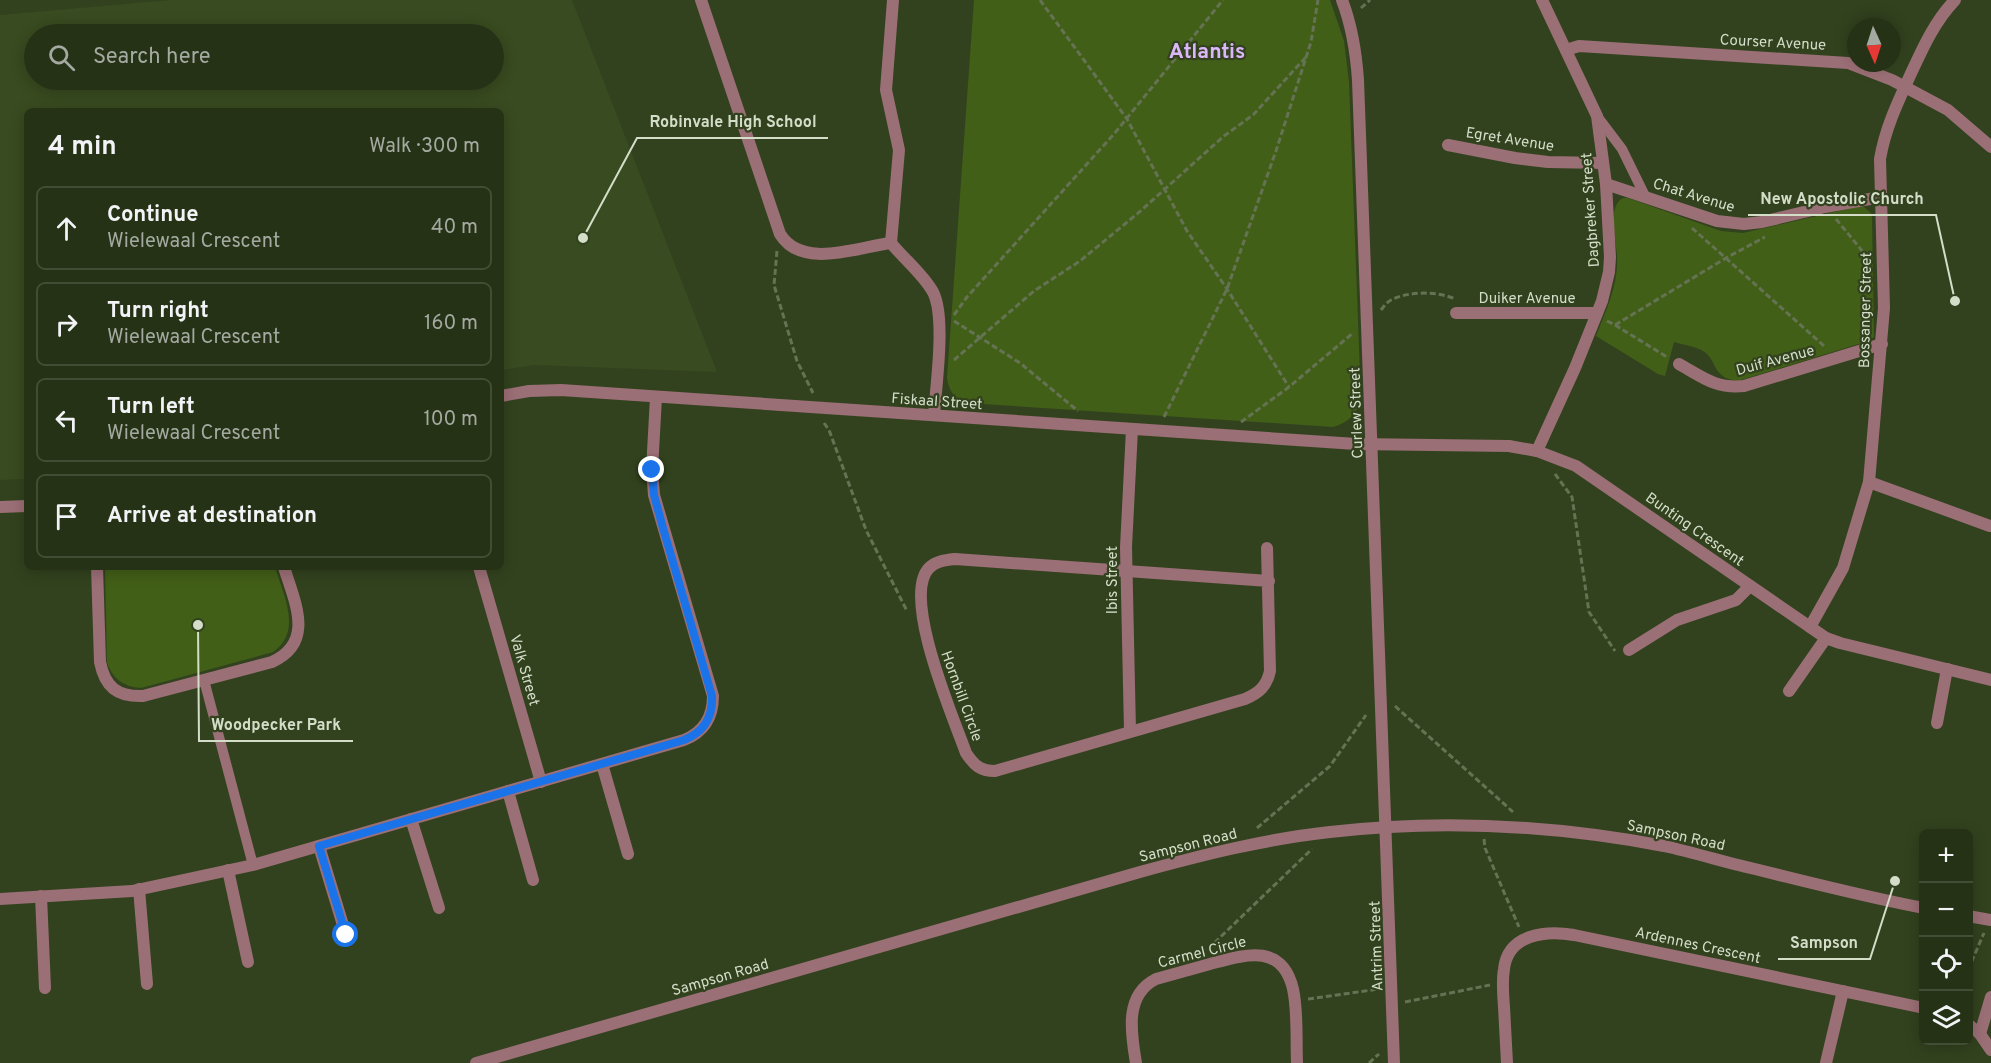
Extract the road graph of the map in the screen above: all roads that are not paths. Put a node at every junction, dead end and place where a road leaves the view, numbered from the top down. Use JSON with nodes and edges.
{"nodes":[{"id":1,"x":701,"y":0,"type":"edge"},
{"id":2,"x":893,"y":0,"type":"edge"},
{"id":3,"x":1341,"y":0,"type":"edge"},
{"id":4,"x":1542,"y":0,"type":"edge"},
{"id":5,"x":1955,"y":0,"type":"edge"},
{"id":6,"x":1566,"y":50,"type":"junction"},
{"id":7,"x":1905,"y":87,"type":"junction"},
{"id":8,"x":1597,"y":116,"type":"junction"},
{"id":9,"x":1448,"y":145,"type":"dead end"},
{"id":10,"x":1991,"y":147,"type":"edge"},
{"id":11,"x":1603,"y":163,"type":"junction"},
{"id":12,"x":1606,"y":184,"type":"junction"},
{"id":13,"x":1645,"y":196,"type":"junction"},
{"id":14,"x":1881,"y":197,"type":"junction"},
{"id":15,"x":891,"y":243,"type":"junction"},
{"id":16,"x":1456,"y":313,"type":"road end"},
{"id":17,"x":1597,"y":313,"type":"junction"},
{"id":18,"x":1882,"y":344,"type":"junction"},
{"id":19,"x":1679,"y":364,"type":"road end"},
{"id":20,"x":504,"y":396,"type":"edge"},
{"id":21,"x":656,"y":397,"type":"junction"},
{"id":22,"x":934,"y":415,"type":"junction"},
{"id":23,"x":1132,"y":429,"type":"junction"},
{"id":24,"x":1372,"y":444,"type":"junction"},
{"id":25,"x":1538,"y":451,"type":"junction"},
{"id":26,"x":1869,"y":482,"type":"junction"},
{"id":27,"x":24,"y":506,"type":"edge"},
{"id":28,"x":0,"y":507,"type":"edge"},
{"id":29,"x":1990,"y":526,"type":"edge"},
{"id":30,"x":1267,"y":548,"type":"dead end"},
{"id":31,"x":97,"y":570,"type":"edge"},
{"id":32,"x":285,"y":570,"type":"edge"},
{"id":33,"x":480,"y":570,"type":"edge"},
{"id":34,"x":1126,"y":572,"type":"junction"},
{"id":35,"x":1269,"y":581,"type":"junction"},
{"id":36,"x":1750,"y":586,"type":"junction"},
{"id":37,"x":1809,"y":627,"type":"junction"},
{"id":38,"x":1827,"y":638,"type":"junction"},
{"id":39,"x":1629,"y":650,"type":"road end"},
{"id":40,"x":1947,"y":669,"type":"junction"},
{"id":41,"x":204,"y":680,"type":"junction"},
{"id":42,"x":1991,"y":680,"type":"edge"},
{"id":43,"x":1789,"y":691,"type":"dead end"},
{"id":44,"x":1937,"y":723,"type":"dead end"},
{"id":45,"x":1130,"y":731,"type":"junction"},
{"id":46,"x":602,"y":764,"type":"junction"},
{"id":47,"x":541,"y":782,"type":"junction"},
{"id":48,"x":508,"y":791,"type":"junction"},
{"id":49,"x":411,"y":819,"type":"junction"},
{"id":50,"x":1386,"y":828,"type":"junction"},
{"id":51,"x":319,"y":846,"type":"junction"},
{"id":52,"x":628,"y":854,"type":"dead end"},
{"id":53,"x":253,"y":865,"type":"junction"},
{"id":54,"x":228,"y":870,"type":"junction"},
{"id":55,"x":533,"y":880,"type":"dead end"},
{"id":56,"x":139,"y":889,"type":"junction"},
{"id":57,"x":41,"y":896,"type":"junction"},
{"id":58,"x":0,"y":898,"type":"edge"},
{"id":59,"x":1919,"y":907,"type":"edge"},
{"id":60,"x":439,"y":908,"type":"dead end"},
{"id":61,"x":1973,"y":917,"type":"edge"},
{"id":62,"x":1990,"y":920,"type":"edge"},
{"id":63,"x":346,"y":935,"type":"dead end"},
{"id":64,"x":248,"y":962,"type":"dead end"},
{"id":65,"x":147,"y":984,"type":"dead end"},
{"id":66,"x":45,"y":988,"type":"dead end"},
{"id":67,"x":1843,"y":991,"type":"junction"},
{"id":68,"x":1991,"y":997,"type":"edge"},
{"id":69,"x":1919,"y":1007,"type":"edge"},
{"id":70,"x":1973,"y":1028,"type":"edge"},
{"id":71,"x":1980,"y":1034,"type":"junction"},
{"id":72,"x":1991,"y":1050,"type":"edge"},
{"id":73,"x":476,"y":1063,"type":"edge"},
{"id":74,"x":1136,"y":1063,"type":"edge"},
{"id":75,"x":1297,"y":1063,"type":"edge"},
{"id":76,"x":1395,"y":1063,"type":"edge"},
{"id":77,"x":1507,"y":1063,"type":"edge"},
{"id":78,"x":1826,"y":1063,"type":"edge"}],
"edges":[{"from":1,"to":15,"type":"street"},
{"from":2,"to":15,"type":"street"},
{"from":3,"to":24,"type":"street","name":"Curlew Street"},
{"from":4,"to":6,"type":"street","name":"Dagbreker Street"},
{"from":5,"to":7,"type":"street","name":"Bossanger Street"},
{"from":6,"to":7,"type":"street","name":"Courser Avenue"},
{"from":6,"to":8,"type":"street","name":"Dagbreker Street"},
{"from":7,"to":10,"type":"street","name":"Courser Avenue"},
{"from":7,"to":14,"type":"street","name":"Bossanger Street"},
{"from":8,"to":11,"type":"street","name":"Dagbreker Street"},
{"from":8,"to":13,"type":"lane"},
{"from":9,"to":11,"type":"street","name":"Egret Avenue"},
{"from":11,"to":12,"type":"street","name":"Dagbreker Street"},
{"from":12,"to":13,"type":"street","name":"Chat Avenue"},
{"from":12,"to":17,"type":"street","name":"Dagbreker Street"},
{"from":13,"to":14,"type":"street","name":"Chat Avenue"},
{"from":14,"to":18,"type":"street","name":"Bossanger Street"},
{"from":15,"to":22,"type":"street"},
{"from":16,"to":17,"type":"street","name":"Duiker Avenue"},
{"from":17,"to":25,"type":"street","name":"Dagbreker Street"},
{"from":18,"to":19,"type":"street","name":"Duif Avenue"},
{"from":18,"to":26,"type":"street","name":"Bossanger Street"},
{"from":20,"to":21,"type":"street","name":"Fiskaal Street"},
{"from":21,"to":22,"type":"street","name":"Fiskaal Street"},
{"from":21,"to":46,"type":"street"},
{"from":22,"to":23,"type":"street","name":"Fiskaal Street"},
{"from":23,"to":24,"type":"street","name":"Fiskaal Street"},
{"from":23,"to":34,"type":"street","name":"Ibis Street"},
{"from":24,"to":25,"type":"street","name":"Bunting Crescent"},
{"from":24,"to":50,"type":"street","name":"Curlew Street"},
{"from":25,"to":36,"type":"street","name":"Bunting Crescent"},
{"from":26,"to":29,"type":"street"},
{"from":26,"to":37,"type":"street","name":"Bossanger Street"},
{"from":27,"to":28,"type":"street"},
{"from":30,"to":35,"type":"street","name":"Hornbill Circle"},
{"from":31,"to":41,"type":"street"},
{"from":32,"to":41,"type":"street"},
{"from":33,"to":47,"type":"street","name":"Valk Street"},
{"from":34,"to":35,"type":"street","name":"Hornbill Circle"},
{"from":34,"to":45,"type":"street","name":"Ibis Street"},
{"from":34,"to":45,"type":"street","name":"Hornbill Circle"},
{"from":35,"to":45,"type":"street","name":"Hornbill Circle"},
{"from":36,"to":37,"type":"street","name":"Bunting Crescent"},
{"from":36,"to":39,"type":"street"},
{"from":37,"to":38,"type":"street","name":"Bunting Crescent"},
{"from":38,"to":40,"type":"street","name":"Bunting Crescent"},
{"from":38,"to":43,"type":"street"},
{"from":40,"to":42,"type":"street","name":"Bunting Crescent"},
{"from":40,"to":44,"type":"street"},
{"from":41,"to":53,"type":"lane"},
{"from":46,"to":47,"type":"street"},
{"from":46,"to":52,"type":"street"},
{"from":47,"to":48,"type":"street"},
{"from":48,"to":49,"type":"street"},
{"from":48,"to":55,"type":"street"},
{"from":49,"to":51,"type":"street"},
{"from":49,"to":60,"type":"street"},
{"from":50,"to":59,"type":"street","name":"Sampson Road"},
{"from":50,"to":73,"type":"street","name":"Sampson Road"},
{"from":50,"to":76,"type":"street","name":"Antrim Street"},
{"from":51,"to":53,"type":"street"},
{"from":51,"to":63,"type":"street"},
{"from":53,"to":54,"type":"street"},
{"from":54,"to":56,"type":"street"},
{"from":54,"to":64,"type":"street"},
{"from":56,"to":57,"type":"street"},
{"from":56,"to":65,"type":"street"},
{"from":57,"to":58,"type":"street"},
{"from":57,"to":66,"type":"street"},
{"from":61,"to":62,"type":"street"},
{"from":67,"to":69,"type":"street","name":"Ardennes Crescent"},
{"from":67,"to":77,"type":"street","name":"Ardennes Crescent"},
{"from":67,"to":78,"type":"street"},
{"from":68,"to":71,"type":"street"},
{"from":70,"to":71,"type":"street"},
{"from":71,"to":72,"type":"street"},
{"from":74,"to":75,"type":"street","name":"Carmel Circle"}]}
